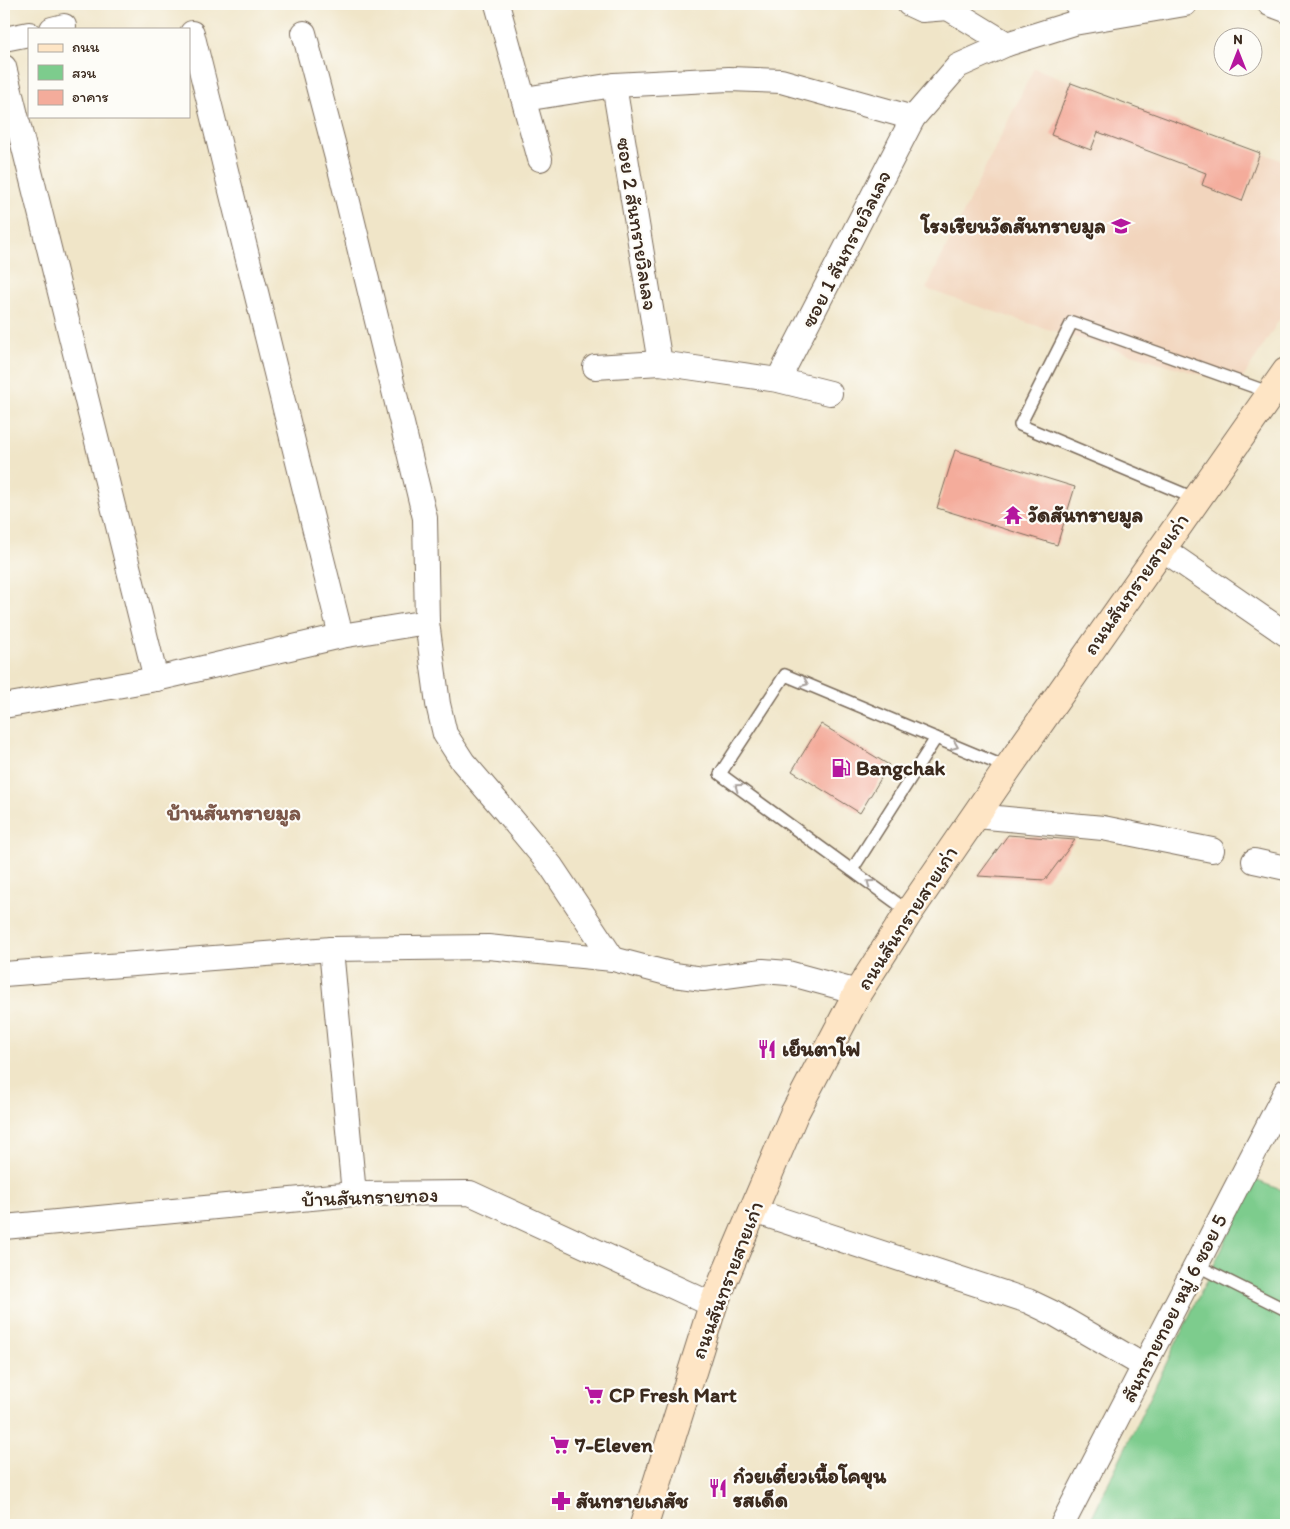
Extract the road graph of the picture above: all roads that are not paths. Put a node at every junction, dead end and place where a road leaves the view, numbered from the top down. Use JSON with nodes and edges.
{"nodes":[{"id":1,"x":497,"y":4,"type":"edge"},
{"id":2,"x":909,"y":4,"type":"edge"},
{"id":3,"x":1185,"y":4,"type":"edge"},
{"id":4,"x":1270,"y":4,"type":"edge"},
{"id":5,"x":947,"y":6,"type":"edge"},
{"id":6,"x":1286,"y":10,"type":"edge"},
{"id":7,"x":1073,"y":13,"type":"edge"},
{"id":8,"x":192,"y":33,"type":"dead end"},
{"id":9,"x":304,"y":33,"type":"dead end"},
{"id":10,"x":28,"y":34,"type":"edge"},
{"id":11,"x":4,"y":39,"type":"edge"},
{"id":12,"x":1007,"y":44,"type":"junction"},
{"id":13,"x":4,"y":67,"type":"edge"},
{"id":14,"x":614,"y":84,"type":"junction"},
{"id":15,"x":524,"y":98,"type":"junction"},
{"id":16,"x":913,"y":118,"type":"junction"},
{"id":17,"x":540,"y":159,"type":"dead end"},
{"id":18,"x":660,"y":363,"type":"junction"},
{"id":19,"x":595,"y":367,"type":"dead end"},
{"id":20,"x":778,"y":380,"type":"junction"},
{"id":21,"x":1279,"y":383,"type":"edge"},
{"id":22,"x":830,"y":393,"type":"dead end"},
{"id":23,"x":1196,"y":499,"type":"junction"},
{"id":24,"x":1161,"y":548,"type":"junction"},
{"id":25,"x":427,"y":622,"type":"junction"},
{"id":26,"x":1286,"y":634,"type":"edge"},
{"id":27,"x":341,"y":636,"type":"junction"},
{"id":28,"x":156,"y":679,"type":"junction"},
{"id":29,"x":4,"y":706,"type":"edge"},
{"id":30,"x":936,"y":738,"type":"junction"},
{"id":31,"x":1008,"y":768,"type":"junction"},
{"id":32,"x":976,"y":816,"type":"junction"},
{"id":33,"x":1212,"y":850,"type":"dead end"},
{"id":34,"x":1254,"y":861,"type":"dead end"},
{"id":35,"x":1286,"y":868,"type":"edge"},
{"id":36,"x":852,"y":870,"type":"junction"},
{"id":37,"x":909,"y":912,"type":"junction"},
{"id":38,"x":331,"y":950,"type":"junction"},
{"id":39,"x":613,"y":959,"type":"junction"},
{"id":40,"x":4,"y":974,"type":"edge"},
{"id":41,"x":858,"y":992,"type":"junction"},
{"id":42,"x":1286,"y":1091,"type":"edge"},
{"id":43,"x":354,"y":1194,"type":"junction"},
{"id":44,"x":754,"y":1211,"type":"junction"},
{"id":45,"x":4,"y":1227,"type":"edge"},
{"id":46,"x":1196,"y":1265,"type":"junction"},
{"id":47,"x":714,"y":1305,"type":"junction"},
{"id":48,"x":1286,"y":1310,"type":"edge"},
{"id":49,"x":1144,"y":1366,"type":"junction"},
{"id":50,"x":644,"y":1525,"type":"edge"},
{"id":51,"x":1062,"y":1525,"type":"edge"}],
"edges":[{"from":1,"to":15,"type":"street"},
{"from":2,"to":5,"type":"street"},
{"from":3,"to":7,"type":"street","name":"ซอย 1 สันทรายวิลเลจ"},
{"from":4,"to":6,"type":"street"},
{"from":5,"to":12,"type":"street"},
{"from":7,"to":12,"type":"street","name":"ซอย 1 สันทรายวิลเลจ"},
{"from":8,"to":27,"type":"street"},
{"from":9,"to":25,"type":"street"},
{"from":10,"to":11,"type":"street"},
{"from":12,"to":16,"type":"street","name":"ซอย 1 สันทรายวิลเลจ"},
{"from":13,"to":28,"type":"street"},
{"from":14,"to":15,"type":"street"},
{"from":14,"to":16,"type":"street"},
{"from":14,"to":18,"type":"street","name":"ซอย 2 สันทรายวิลเลจ"},
{"from":15,"to":17,"type":"street"},
{"from":16,"to":20,"type":"street","name":"ซอย 1 สันทรายวิลเลจ"},
{"from":18,"to":19,"type":"street"},
{"from":18,"to":20,"type":"street"},
{"from":20,"to":22,"type":"street"},
{"from":21,"to":23,"type":"main road","name":"ถนนสันทรายสายเก่า"},
{"from":21,"to":23,"type":"lane"},
{"from":23,"to":24,"type":"main road","name":"ถนนสันทรายสายเก่า"},
{"from":24,"to":26,"type":"street"},
{"from":24,"to":31,"type":"main road","name":"ถนนสันทรายสายเก่า"},
{"from":25,"to":27,"type":"street"},
{"from":25,"to":39,"type":"street"},
{"from":27,"to":28,"type":"street"},
{"from":28,"to":29,"type":"street"},
{"from":30,"to":31,"type":"lane","one_way":true},
{"from":30,"to":36,"type":"lane"},
{"from":36,"to":30,"type":"lane","one_way":true},
{"from":31,"to":32,"type":"main road","name":"ถนนสันทรายสายเก่า"},
{"from":32,"to":33,"type":"street"},
{"from":32,"to":37,"type":"main road","name":"ถนนสันทรายสายเก่า"},
{"from":34,"to":35,"type":"street"},
{"from":37,"to":36,"type":"lane","one_way":true},
{"from":37,"to":41,"type":"main road","name":"ถนนสันทรายสายเก่า"},
{"from":38,"to":39,"type":"street"},
{"from":38,"to":40,"type":"street"},
{"from":38,"to":43,"type":"street"},
{"from":39,"to":41,"type":"street"},
{"from":41,"to":44,"type":"main road","name":"ถนนสันทรายสายเก่า"},
{"from":42,"to":46,"type":"street","name":"สันทรายทอย หมู่ 6 ซอย 5"},
{"from":43,"to":45,"type":"street","name":"บ้านสันทรายทอง"},
{"from":43,"to":47,"type":"street","name":"บ้านสันทรายทอง"},
{"from":44,"to":47,"type":"main road","name":"ถนนสันทรายสายเก่า"},
{"from":44,"to":49,"type":"street"},
{"from":46,"to":48,"type":"lane"},
{"from":46,"to":49,"type":"street","name":"สันทรายทอย หมู่ 6 ซอย 5"},
{"from":47,"to":50,"type":"main road","name":"ถนนสันทรายสายเก่า"},
{"from":49,"to":51,"type":"street","name":"สันทรายทอย หมู่ 6 ซอย 5"}]}
